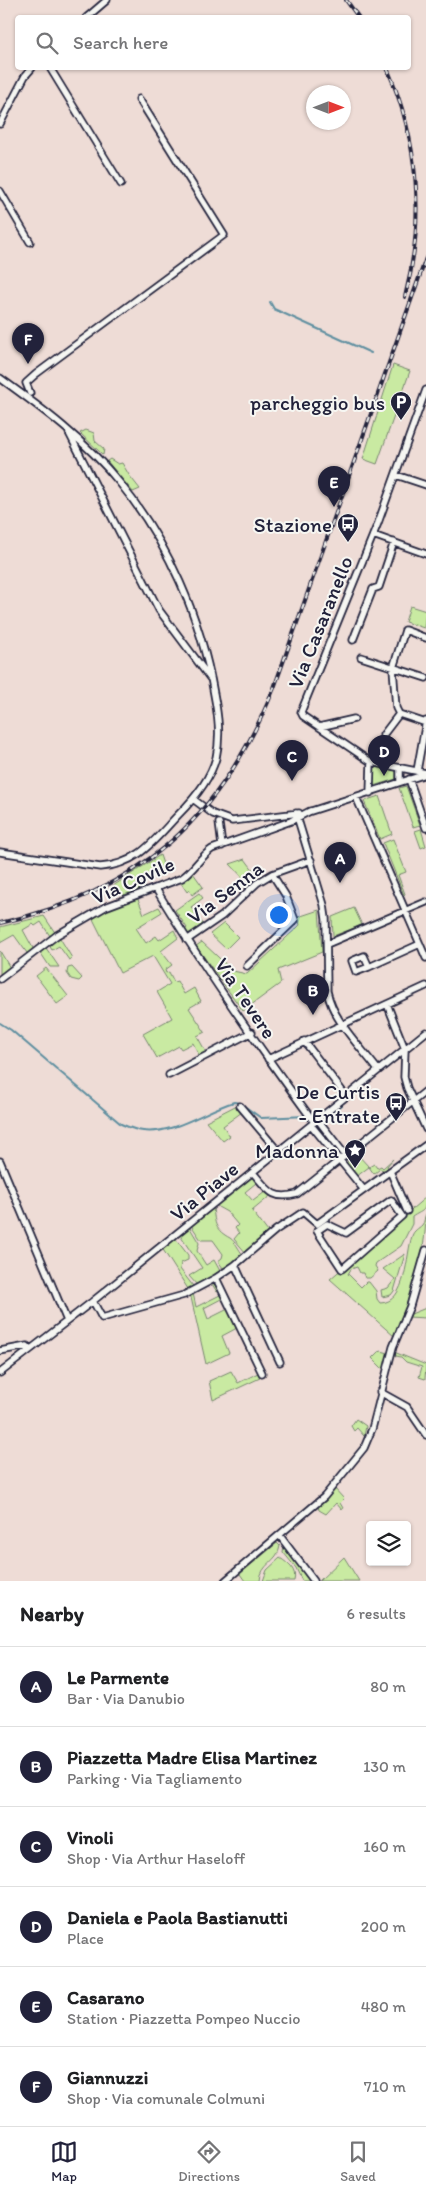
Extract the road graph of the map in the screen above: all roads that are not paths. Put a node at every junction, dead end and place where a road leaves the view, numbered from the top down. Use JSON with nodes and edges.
{"nodes":[{"id":1,"x":104,"y":1,"type":"edge"},
{"id":2,"x":89,"y":15,"type":"edge"},
{"id":3,"x":30,"y":70,"type":"edge"},
{"id":4,"x":51,"y":70,"type":"edge"},
{"id":5,"x":139,"y":99,"type":"dead end"},
{"id":6,"x":0,"y":124,"type":"edge"},
{"id":7,"x":121,"y":184,"type":"dead end"},
{"id":8,"x":0,"y":191,"type":"edge"},
{"id":9,"x":30,"y":242,"type":"dead end"},
{"id":10,"x":0,"y":378,"type":"edge"},
{"id":11,"x":30,"y":393,"type":"dead end"},
{"id":12,"x":426,"y":393,"type":"edge"},
{"id":13,"x":65,"y":427,"type":"junction"},
{"id":14,"x":396,"y":475,"type":"junction"},
{"id":15,"x":426,"y":485,"type":"edge"},
{"id":16,"x":373,"y":535,"type":"junction"},
{"id":17,"x":394,"y":542,"type":"junction"},
{"id":18,"x":426,"y":554,"type":"edge"},
{"id":19,"x":426,"y":638,"type":"edge"},
{"id":20,"x":354,"y":640,"type":"dead end"},
{"id":21,"x":361,"y":657,"type":"dead end"},
{"id":22,"x":393,"y":668,"type":"junction"},
{"id":23,"x":426,"y":678,"type":"edge"},
{"id":24,"x":212,"y":681,"type":"junction"},
{"id":25,"x":399,"y":714,"type":"junction"},
{"id":26,"x":354,"y":720,"type":"dead end"},
{"id":27,"x":426,"y":722,"type":"edge"},
{"id":28,"x":319,"y":727,"type":"junction"},
{"id":29,"x":371,"y":762,"type":"junction"},
{"id":30,"x":384,"y":764,"type":"junction"},
{"id":31,"x":400,"y":768,"type":"junction"},
{"id":32,"x":417,"y":771,"type":"junction"},
{"id":33,"x":426,"y":773,"type":"edge"},
{"id":34,"x":409,"y":778,"type":"junction"},
{"id":35,"x":400,"y":782,"type":"junction"},
{"id":36,"x":370,"y":793,"type":"junction"},
{"id":37,"x":356,"y":797,"type":"junction"},
{"id":38,"x":193,"y":799,"type":"junction"},
{"id":39,"x":297,"y":816,"type":"junction"},
{"id":40,"x":219,"y":823,"type":"dead end"},
{"id":41,"x":426,"y":828,"type":"edge"},
{"id":42,"x":222,"y":846,"type":"junction"},
{"id":43,"x":0,"y":852,"type":"edge"},
{"id":44,"x":311,"y":860,"type":"junction"},
{"id":45,"x":272,"y":874,"type":"junction"},
{"id":46,"x":156,"y":889,"type":"junction"},
{"id":47,"x":426,"y":902,"type":"edge"},
{"id":48,"x":407,"y":911,"type":"junction"},
{"id":49,"x":187,"y":940,"type":"junction"},
{"id":50,"x":327,"y":944,"type":"junction"},
{"id":51,"x":420,"y":944,"type":"junction"},
{"id":52,"x":426,"y":958,"type":"edge"},
{"id":53,"x":247,"y":966,"type":"dead end"},
{"id":54,"x":369,"y":967,"type":"dead end"},
{"id":55,"x":0,"y":979,"type":"edge"},
{"id":56,"x":426,"y":986,"type":"edge"},
{"id":57,"x":387,"y":1004,"type":"junction"},
{"id":58,"x":342,"y":1024,"type":"junction"},
{"id":59,"x":252,"y":1032,"type":"junction"},
{"id":60,"x":426,"y":1032,"type":"edge"},
{"id":61,"x":304,"y":1041,"type":"junction"},
{"id":62,"x":405,"y":1049,"type":"junction"},
{"id":63,"x":268,"y":1059,"type":"junction"},
{"id":64,"x":378,"y":1070,"type":"junction"},
{"id":65,"x":169,"y":1075,"type":"dead end"},
{"id":66,"x":426,"y":1091,"type":"edge"},
{"id":67,"x":346,"y":1096,"type":"junction"},
{"id":68,"x":413,"y":1101,"type":"junction"},
{"id":69,"x":240,"y":1106,"type":"dead end"},
{"id":70,"x":314,"y":1122,"type":"junction"},
{"id":71,"x":426,"y":1129,"type":"edge"},
{"id":72,"x":426,"y":1144,"type":"edge"},
{"id":73,"x":278,"y":1151,"type":"junction"},
{"id":74,"x":346,"y":1156,"type":"junction"},
{"id":75,"x":340,"y":1160,"type":"junction"},
{"id":76,"x":0,"y":1161,"type":"edge"},
{"id":77,"x":390,"y":1172,"type":"junction"},
{"id":78,"x":255,"y":1175,"type":"dead end"},
{"id":79,"x":364,"y":1190,"type":"junction"},
{"id":80,"x":391,"y":1200,"type":"joint"},
{"id":81,"x":407,"y":1211,"type":"dead end"},
{"id":82,"x":426,"y":1250,"type":"edge"},
{"id":83,"x":235,"y":1265,"type":"junction"},
{"id":84,"x":216,"y":1278,"type":"junction"},
{"id":85,"x":93,"y":1301,"type":"junction"},
{"id":86,"x":67,"y":1321,"type":"junction"},
{"id":87,"x":30,"y":1349,"type":"junction"},
{"id":88,"x":0,"y":1351,"type":"edge"},
{"id":89,"x":280,"y":1362,"type":"dead end"},
{"id":90,"x":0,"y":1373,"type":"edge"},
{"id":91,"x":262,"y":1373,"type":"dead end"},
{"id":92,"x":380,"y":1392,"type":"junction"},
{"id":93,"x":426,"y":1435,"type":"edge"},
{"id":94,"x":280,"y":1536,"type":"junction"},
{"id":95,"x":225,"y":1581,"type":"edge"},
{"id":96,"x":314,"y":1581,"type":"edge"}],
"edges":[{"from":1,"to":2,"type":"street"},
{"from":3,"to":6,"type":"street"},
{"from":4,"to":7,"type":"street"},
{"from":5,"to":11,"type":"street"},
{"from":8,"to":9,"type":"street"},
{"from":10,"to":13,"type":"street"},
{"from":12,"to":14,"type":"street"},
{"from":13,"to":24,"type":"street"},
{"from":13,"to":24,"type":"street"},
{"from":14,"to":15,"type":"street"},
{"from":14,"to":16,"type":"street"},
{"from":16,"to":17,"type":"street"},
{"from":16,"to":28,"type":"street","name":"Via Casaranello"},
{"from":17,"to":18,"type":"street"},
{"from":17,"to":20,"type":"street"},
{"from":19,"to":22,"type":"street"},
{"from":21,"to":22,"type":"street"},
{"from":22,"to":23,"type":"street"},
{"from":22,"to":25,"type":"street"},
{"from":24,"to":38,"type":"street"},
{"from":25,"to":27,"type":"street"},
{"from":25,"to":30,"type":"street"},
{"from":26,"to":28,"type":"street"},
{"from":27,"to":32,"type":"street"},
{"from":28,"to":29,"type":"street","name":"Via Casaranello"},
{"from":29,"to":30,"type":"street"},
{"from":29,"to":36,"type":"street"},
{"from":30,"to":31,"type":"street"},
{"from":31,"to":32,"type":"street"},
{"from":31,"to":35,"type":"street"},
{"from":32,"to":33,"type":"street"},
{"from":33,"to":34,"type":"street","name":"Via Covile"},
{"from":34,"to":35,"type":"street","name":"Via Covile"},
{"from":34,"to":41,"type":"street"},
{"from":35,"to":36,"type":"street","name":"Via Covile"},
{"from":36,"to":37,"type":"street","name":"Via Covile"},
{"from":37,"to":39,"type":"street","name":"Via Covile"},
{"from":37,"to":48,"type":"street"},
{"from":38,"to":39,"type":"street"},
{"from":38,"to":43,"type":"street"},
{"from":39,"to":42,"type":"street","name":"Via Covile"},
{"from":39,"to":44,"type":"street"},
{"from":40,"to":42,"type":"street"},
{"from":42,"to":46,"type":"street","name":"Via Covile"},
{"from":44,"to":45,"type":"street","name":"Via Senna"},
{"from":44,"to":50,"type":"street"},
{"from":45,"to":49,"type":"street","name":"Via Senna"},
{"from":45,"to":53,"type":"street"},
{"from":46,"to":49,"type":"street","name":"Via Tevere"},
{"from":46,"to":55,"type":"street","name":"Via Covile"},
{"from":47,"to":48,"type":"street"},
{"from":48,"to":50,"type":"street"},
{"from":48,"to":51,"type":"street"},
{"from":49,"to":59,"type":"street","name":"Via Tevere"},
{"from":50,"to":58,"type":"street"},
{"from":51,"to":52,"type":"street"},
{"from":51,"to":54,"type":"street"},
{"from":56,"to":57,"type":"street"},
{"from":57,"to":58,"type":"street"},
{"from":57,"to":62,"type":"street"},
{"from":58,"to":61,"type":"street"},
{"from":58,"to":64,"type":"street"},
{"from":59,"to":63,"type":"street","name":"Via Tevere"},
{"from":59,"to":65,"type":"street"},
{"from":60,"to":62,"type":"street","name":"Via Piave"},
{"from":61,"to":63,"type":"street"},
{"from":61,"to":67,"type":"street"},
{"from":62,"to":64,"type":"street","name":"Via Piave"},
{"from":62,"to":68,"type":"street"},
{"from":63,"to":70,"type":"street","name":"Via Tevere"},
{"from":64,"to":67,"type":"street","name":"Via Piave"},
{"from":66,"to":68,"type":"street"},
{"from":67,"to":70,"type":"street","name":"Via Piave"},
{"from":68,"to":71,"type":"street"},
{"from":68,"to":74,"type":"street"},
{"from":69,"to":73,"type":"street"},
{"from":70,"to":73,"type":"street","name":"Via Piave"},
{"from":70,"to":74,"type":"street"},
{"from":70,"to":75,"type":"street"},
{"from":72,"to":77,"type":"street"},
{"from":73,"to":85,"type":"street","name":"Via Piave"},
{"from":74,"to":75,"type":"street"},
{"from":75,"to":78,"type":"street"},
{"from":75,"to":79,"type":"street"},
{"from":76,"to":86,"type":"street"},
{"from":77,"to":79,"type":"street"},
{"from":77,"to":81,"type":"street"},
{"from":79,"to":83,"type":"street"},
{"from":80,"to":80,"type":"street"},
{"from":82,"to":92,"type":"street"},
{"from":83,"to":84,"type":"street"},
{"from":83,"to":89,"type":"street"},
{"from":84,"to":85,"type":"street"},
{"from":84,"to":91,"type":"street"},
{"from":85,"to":86,"type":"street","name":"Via Piave"},
{"from":86,"to":87,"type":"street","name":"Via Piave"},
{"from":87,"to":88,"type":"street"},
{"from":87,"to":90,"type":"street","name":"Via Piave"},
{"from":92,"to":93,"type":"street"},
{"from":92,"to":94,"type":"street"},
{"from":94,"to":95,"type":"street"},
{"from":94,"to":96,"type":"street"}]}
